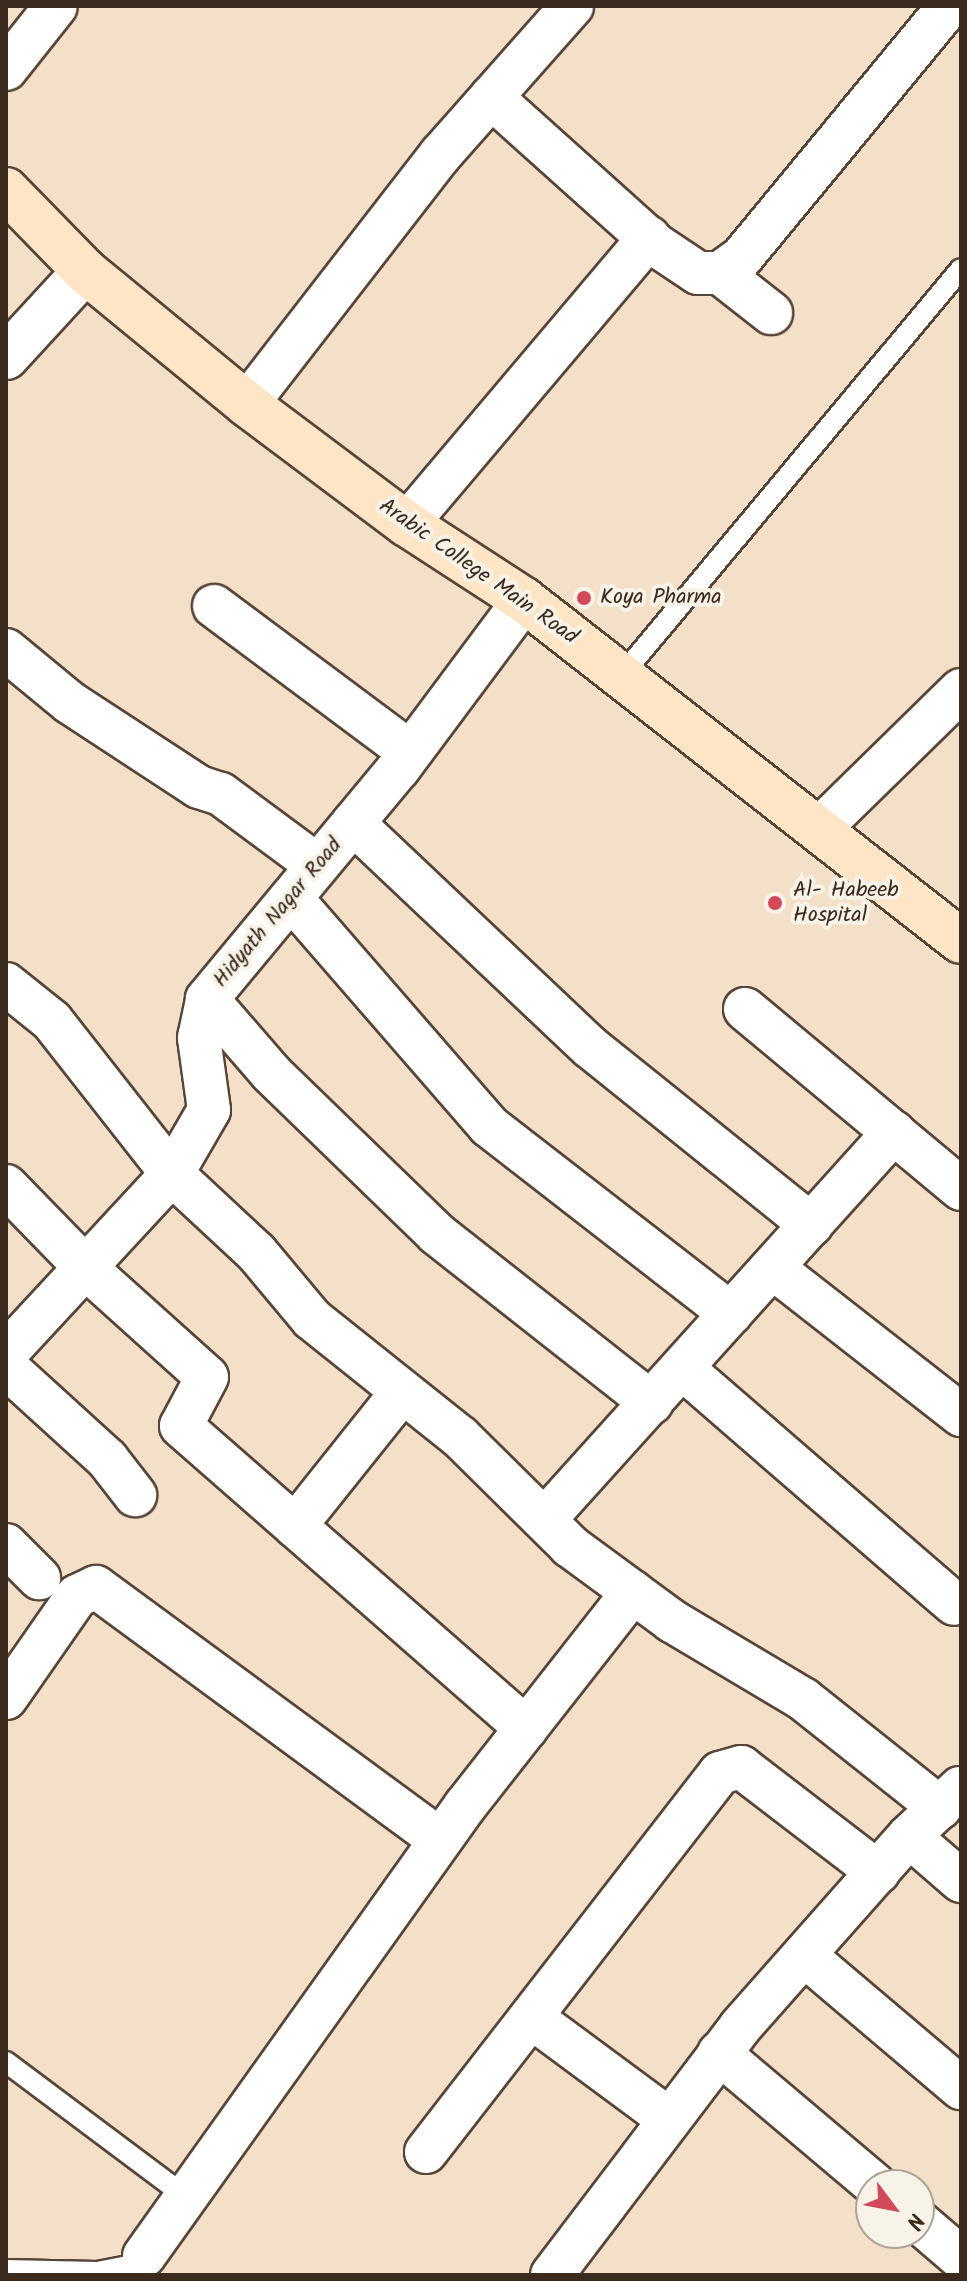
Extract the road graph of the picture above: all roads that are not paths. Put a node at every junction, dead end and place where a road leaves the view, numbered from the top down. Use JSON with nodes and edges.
{"nodes":[{"id":1,"x":56,"y":6,"type":"edge"},
{"id":2,"x":572,"y":6,"type":"edge"},
{"id":3,"x":949,"y":6,"type":"edge"},
{"id":4,"x":6,"y":69,"type":"edge"},
{"id":5,"x":491,"y":97,"type":"junction"},
{"id":6,"x":6,"y":190,"type":"edge"},
{"id":7,"x":649,"y":238,"type":"junction"},
{"id":8,"x":961,"y":269,"type":"edge"},
{"id":9,"x":85,"y":271,"type":"junction"},
{"id":10,"x":720,"y":273,"type":"junction"},
{"id":11,"x":771,"y":313,"type":"dead end"},
{"id":12,"x":6,"y":357,"type":"edge"},
{"id":13,"x":247,"y":404,"type":"junction"},
{"id":14,"x":407,"y":524,"type":"junction"},
{"id":15,"x":524,"y":600,"type":"junction"},
{"id":16,"x":214,"y":606,"type":"dead end"},
{"id":17,"x":6,"y":650,"type":"edge"},
{"id":18,"x":621,"y":676,"type":"junction"},
{"id":19,"x":961,"y":690,"type":"edge"},
{"id":20,"x":410,"y":752,"type":"junction"},
{"id":21,"x":353,"y":823,"type":"junction"},
{"id":22,"x":818,"y":830,"type":"junction"},
{"id":23,"x":317,"y":865,"type":"junction"},
{"id":24,"x":291,"y":898,"type":"junction"},
{"id":25,"x":961,"y":941,"type":"edge"},
{"id":26,"x":6,"y":984,"type":"edge"},
{"id":27,"x":207,"y":999,"type":"junction"},
{"id":28,"x":745,"y":1009,"type":"dead end"},
{"id":29,"x":894,"y":1132,"type":"junction"},
{"id":30,"x":172,"y":1174,"type":"junction"},
{"id":31,"x":6,"y":1186,"type":"edge"},
{"id":32,"x":961,"y":1189,"type":"edge"},
{"id":33,"x":811,"y":1225,"type":"junction"},
{"id":34,"x":773,"y":1268,"type":"junction"},
{"id":35,"x":87,"y":1269,"type":"junction"},
{"id":36,"x":731,"y":1314,"type":"junction"},
{"id":37,"x":6,"y":1353,"type":"edge"},
{"id":38,"x":6,"y":1367,"type":"edge"},
{"id":39,"x":682,"y":1368,"type":"junction"},
{"id":40,"x":402,"y":1392,"type":"junction"},
{"id":41,"x":652,"y":1403,"type":"junction"},
{"id":42,"x":961,"y":1415,"type":"edge"},
{"id":43,"x":135,"y":1495,"type":"dead end"},
{"id":44,"x":545,"y":1519,"type":"junction"},
{"id":45,"x":295,"y":1526,"type":"junction"},
{"id":46,"x":6,"y":1545,"type":"edge"},
{"id":47,"x":39,"y":1578,"type":"dead end"},
{"id":48,"x":633,"y":1592,"type":"junction"},
{"id":49,"x":954,"y":1604,"type":"dead end"},
{"id":50,"x":6,"y":1698,"type":"edge"},
{"id":51,"x":526,"y":1728,"type":"junction"},
{"id":52,"x":950,"y":1798,"type":"edge"},
{"id":53,"x":909,"y":1836,"type":"junction"},
{"id":54,"x":440,"y":1840,"type":"junction"},
{"id":55,"x":878,"y":1872,"type":"junction"},
{"id":56,"x":961,"y":1881,"type":"edge"},
{"id":57,"x":804,"y":1955,"type":"junction"},
{"id":58,"x":531,"y":2017,"type":"junction"},
{"id":59,"x":719,"y":2053,"type":"junction"},
{"id":60,"x":6,"y":2062,"type":"edge"},
{"id":61,"x":961,"y":2088,"type":"edge"},
{"id":62,"x":669,"y":2119,"type":"junction"},
{"id":63,"x":426,"y":2152,"type":"dead end"},
{"id":64,"x":856,"y":2169,"type":"edge"},
{"id":65,"x":185,"y":2196,"type":"junction"},
{"id":66,"x":935,"y":2236,"type":"edge"},
{"id":67,"x":144,"y":2256,"type":"joint"},
{"id":68,"x":961,"y":2258,"type":"edge"},
{"id":69,"x":6,"y":2270,"type":"edge"},
{"id":70,"x":552,"y":2275,"type":"edge"}],
"edges":[{"from":1,"to":4,"type":"street"},
{"from":2,"to":5,"type":"street"},
{"from":3,"to":10,"type":"street"},
{"from":5,"to":7,"type":"street"},
{"from":5,"to":13,"type":"street"},
{"from":6,"to":9,"type":"main road","name":"Arabic College Main Road"},
{"from":7,"to":10,"type":"street"},
{"from":7,"to":14,"type":"street"},
{"from":8,"to":18,"type":"lane"},
{"from":9,"to":12,"type":"street"},
{"from":9,"to":13,"type":"main road","name":"Arabic College Main Road"},
{"from":10,"to":11,"type":"street"},
{"from":13,"to":14,"type":"main road","name":"Arabic College Main Road"},
{"from":14,"to":15,"type":"main road","name":"Arabic College Main Road"},
{"from":15,"to":18,"type":"main road","name":"Arabic College Main Road"},
{"from":15,"to":20,"type":"street","name":"Hidyath Nagar Road"},
{"from":16,"to":20,"type":"street"},
{"from":17,"to":23,"type":"street"},
{"from":18,"to":22,"type":"main road","name":"Arabic College Main Road"},
{"from":19,"to":22,"type":"street"},
{"from":20,"to":21,"type":"street","name":"Hidyath Nagar Road"},
{"from":21,"to":23,"type":"street","name":"Hidyath Nagar Road"},
{"from":21,"to":33,"type":"street"},
{"from":22,"to":25,"type":"main road","name":"Arabic College Main Road"},
{"from":23,"to":24,"type":"street","name":"Hidyath Nagar Road"},
{"from":24,"to":27,"type":"street","name":"Hidyath Nagar Road"},
{"from":24,"to":36,"type":"street"},
{"from":26,"to":30,"type":"street"},
{"from":27,"to":30,"type":"street","name":"Hidyath Nagar Road"},
{"from":27,"to":41,"type":"street"},
{"from":28,"to":29,"type":"street"},
{"from":29,"to":32,"type":"street"},
{"from":29,"to":33,"type":"street"},
{"from":30,"to":35,"type":"street","name":"Hidyath Nagar Road"},
{"from":30,"to":40,"type":"street"},
{"from":31,"to":35,"type":"street"},
{"from":33,"to":34,"type":"street"},
{"from":34,"to":36,"type":"street"},
{"from":34,"to":42,"type":"street"},
{"from":35,"to":37,"type":"street","name":"Hidyath Nagar Road"},
{"from":35,"to":45,"type":"street"},
{"from":36,"to":39,"type":"street"},
{"from":38,"to":43,"type":"street"},
{"from":39,"to":41,"type":"street"},
{"from":39,"to":49,"type":"street"},
{"from":40,"to":44,"type":"street"},
{"from":40,"to":45,"type":"street"},
{"from":41,"to":44,"type":"street"},
{"from":44,"to":48,"type":"street"},
{"from":45,"to":51,"type":"street"},
{"from":46,"to":47,"type":"street"},
{"from":48,"to":51,"type":"street"},
{"from":48,"to":52,"type":"street"},
{"from":50,"to":54,"type":"street"},
{"from":51,"to":54,"type":"street"},
{"from":52,"to":53,"type":"street"},
{"from":53,"to":55,"type":"street"},
{"from":53,"to":56,"type":"street"},
{"from":54,"to":65,"type":"street"},
{"from":55,"to":57,"type":"street"},
{"from":55,"to":58,"type":"street"},
{"from":57,"to":59,"type":"street"},
{"from":57,"to":61,"type":"street"},
{"from":58,"to":62,"type":"street"},
{"from":58,"to":63,"type":"street"},
{"from":59,"to":62,"type":"street"},
{"from":59,"to":64,"type":"street"},
{"from":60,"to":65,"type":"lane"},
{"from":62,"to":70,"type":"street"},
{"from":65,"to":67,"type":"street"},
{"from":66,"to":68,"type":"street"},
{"from":67,"to":69,"type":"lane"}]}
